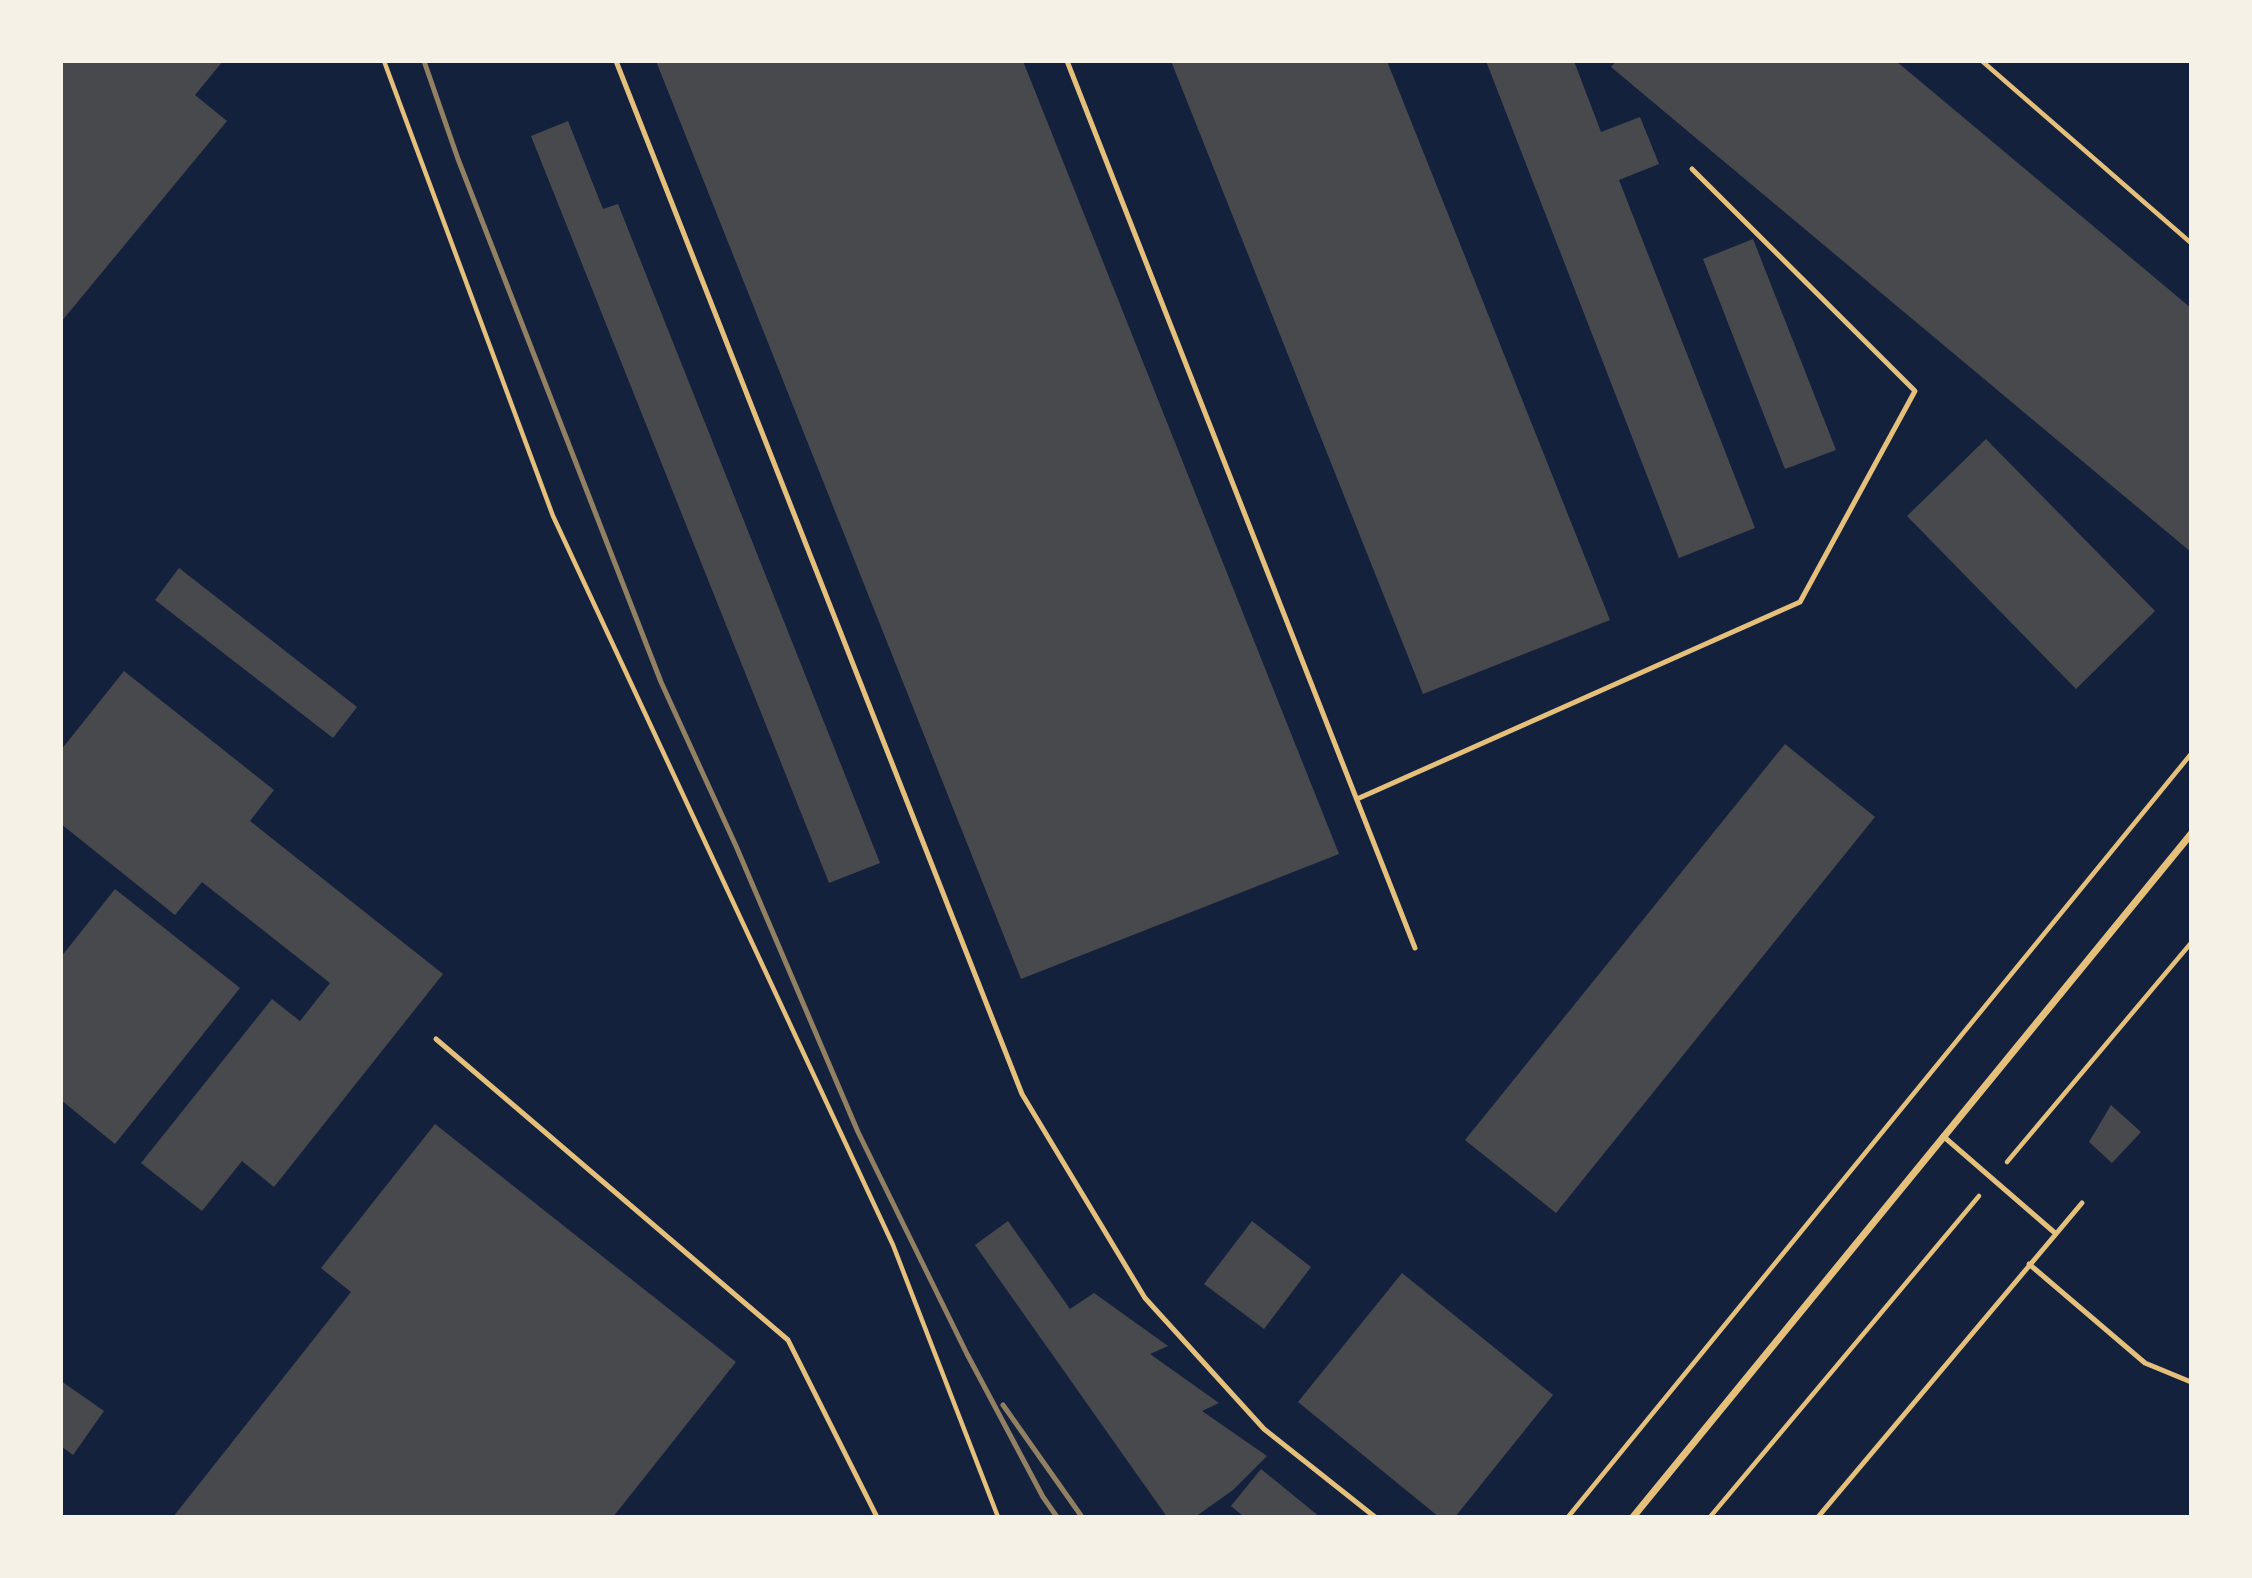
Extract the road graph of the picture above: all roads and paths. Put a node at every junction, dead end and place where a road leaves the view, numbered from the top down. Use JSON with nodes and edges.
{"nodes":[{"id":1,"x":384,"y":61,"type":"edge"},
{"id":2,"x":616,"y":61,"type":"edge"},
{"id":3,"x":1066,"y":61,"type":"edge"},
{"id":4,"x":1982,"y":61,"type":"edge"},
{"id":5,"x":1692,"y":169,"type":"dead end"},
{"id":6,"x":2191,"y":243,"type":"edge"},
{"id":7,"x":2191,"y":754,"type":"edge"},
{"id":8,"x":1356,"y":799,"type":"junction"},
{"id":9,"x":2191,"y":834,"type":"edge"},
{"id":10,"x":2191,"y":943,"type":"edge"},
{"id":11,"x":1415,"y":948,"type":"dead end"},
{"id":12,"x":436,"y":1039,"type":"dead end"},
{"id":13,"x":1943,"y":1136,"type":"junction"},
{"id":14,"x":1993,"y":1179,"type":"junction"},
{"id":15,"x":2082,"y":1203,"type":"dead end"},
{"id":16,"x":2055,"y":1233,"type":"junction"},
{"id":17,"x":2029,"y":1264,"type":"junction"},
{"id":18,"x":2191,"y":1382,"type":"edge"},
{"id":19,"x":877,"y":1517,"type":"edge"},
{"id":20,"x":998,"y":1517,"type":"edge"},
{"id":21,"x":1376,"y":1517,"type":"edge"},
{"id":22,"x":1568,"y":1517,"type":"edge"},
{"id":23,"x":1633,"y":1517,"type":"edge"},
{"id":24,"x":1710,"y":1517,"type":"edge"},
{"id":25,"x":1818,"y":1517,"type":"edge"}],
"edges":[{"from":1,"to":20,"type":"path"},
{"from":2,"to":21,"type":"lane"},
{"from":3,"to":8,"type":"lane"},
{"from":4,"to":6,"type":"path"},
{"from":5,"to":8,"type":"lane"},
{"from":7,"to":22,"type":"path"},
{"from":8,"to":11,"type":"lane"},
{"from":9,"to":13,"type":"street"},
{"from":10,"to":14,"type":"path"},
{"from":12,"to":19,"type":"lane"},
{"from":13,"to":14,"type":"lane"},
{"from":13,"to":23,"type":"street"},
{"from":14,"to":16,"type":"lane"},
{"from":14,"to":24,"type":"path"},
{"from":15,"to":16,"type":"lane"},
{"from":16,"to":17,"type":"lane"},
{"from":17,"to":18,"type":"lane"},
{"from":17,"to":25,"type":"lane"}]}
